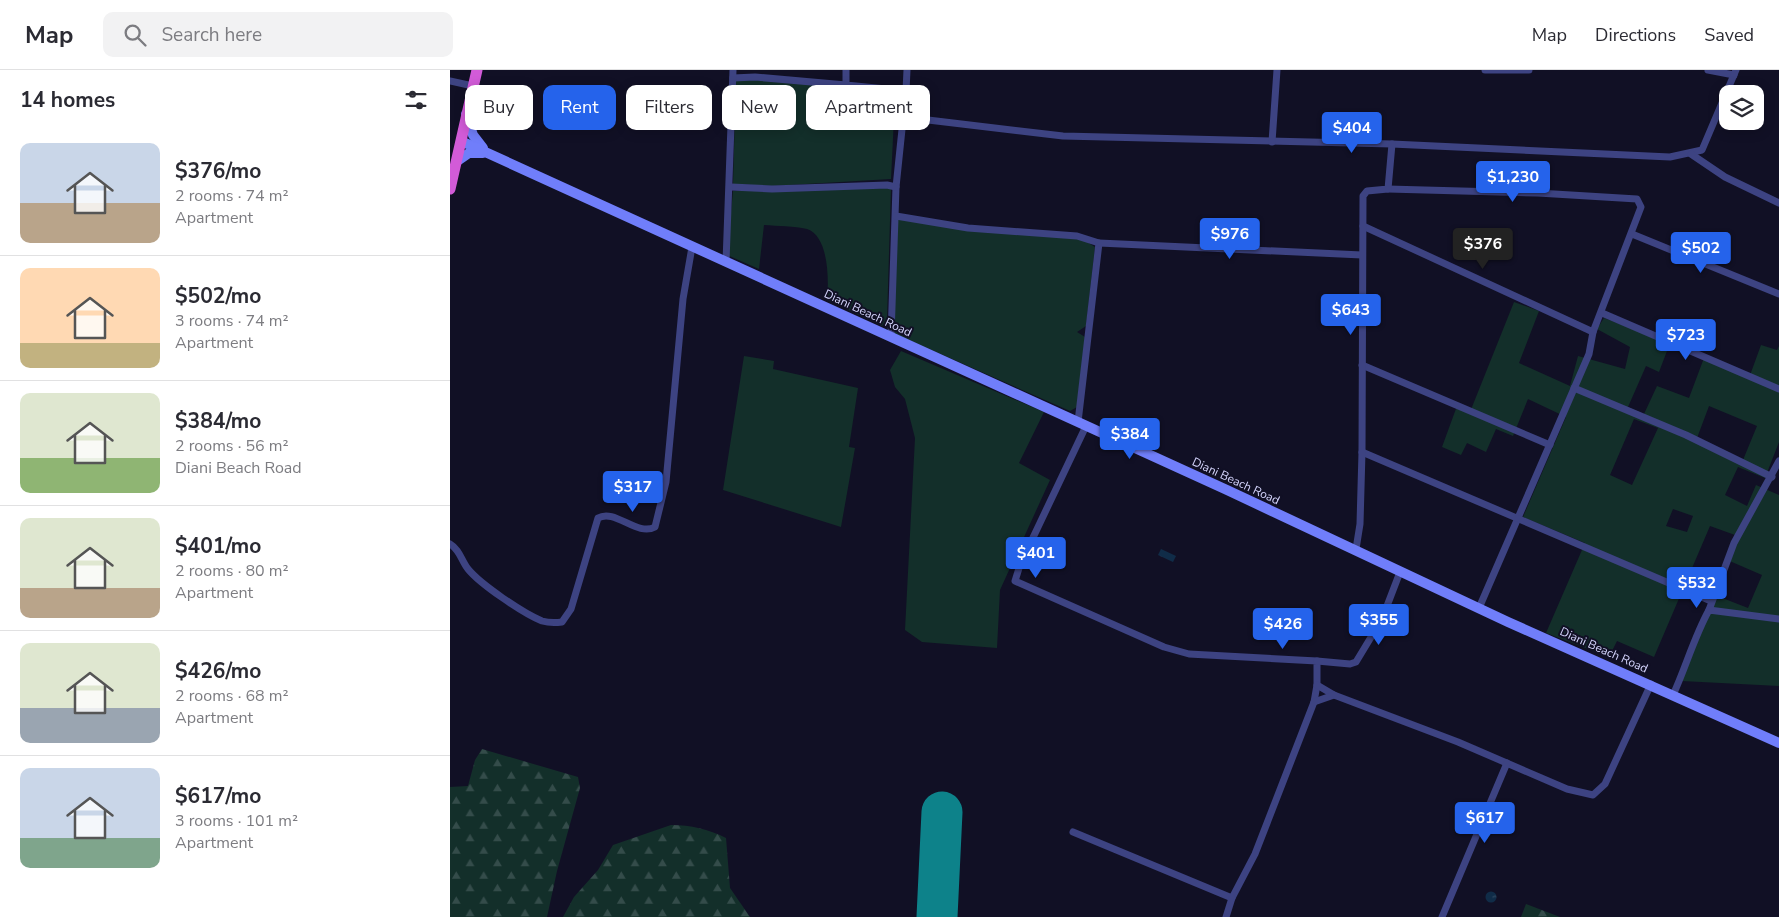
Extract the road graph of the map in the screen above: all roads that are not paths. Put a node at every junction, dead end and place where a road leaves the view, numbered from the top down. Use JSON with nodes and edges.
{"nodes":[{"id":1,"x":477,"y":70,"type":"edge"},
{"id":2,"x":846,"y":70,"type":"edge"},
{"id":3,"x":908,"y":70,"type":"edge"},
{"id":4,"x":1276,"y":70,"type":"edge"},
{"id":5,"x":1486,"y":70,"type":"edge"},
{"id":6,"x":1529,"y":70,"type":"edge"},
{"id":7,"x":1708,"y":70,"type":"edge"},
{"id":8,"x":1735,"y":72,"type":"edge"},
{"id":9,"x":733,"y":74,"type":"edge"},
{"id":10,"x":450,"y":81,"type":"edge"},
{"id":11,"x":468,"y":85,"type":"edge"},
{"id":12,"x":473,"y":85,"type":"edge"},
{"id":13,"x":846,"y":85,"type":"joint"},
{"id":14,"x":907,"y":85,"type":"edge"},
{"id":15,"x":465,"y":119,"type":"edge"},
{"id":16,"x":930,"y":120,"type":"edge"},
{"id":17,"x":472,"y":130,"type":"edge"},
{"id":18,"x":902,"y":130,"type":"edge"},
{"id":19,"x":461,"y":141,"type":"junction"},
{"id":20,"x":1272,"y":142,"type":"junction"},
{"id":21,"x":1392,"y":144,"type":"junction"},
{"id":22,"x":492,"y":154,"type":"junction"},
{"id":23,"x":1691,"y":154,"type":"junction"},
{"id":24,"x":456,"y":162,"type":"junction"},
{"id":25,"x":731,"y":187,"type":"junction"},
{"id":26,"x":896,"y":187,"type":"junction"},
{"id":27,"x":450,"y":189,"type":"edge"},
{"id":28,"x":1388,"y":189,"type":"junction"},
{"id":29,"x":1779,"y":203,"type":"edge"},
{"id":30,"x":896,"y":216,"type":"junction"},
{"id":31,"x":1364,"y":226,"type":"junction"},
{"id":32,"x":1632,"y":234,"type":"junction"},
{"id":33,"x":1099,"y":243,"type":"junction"},
{"id":34,"x":692,"y":247,"type":"junction"},
{"id":35,"x":1362,"y":254,"type":"junction"},
{"id":36,"x":726,"y":262,"type":"junction"},
{"id":37,"x":1779,"y":294,"type":"edge"},
{"id":38,"x":1602,"y":313,"type":"junction"},
{"id":39,"x":1593,"y":332,"type":"junction"},
{"id":40,"x":891,"y":337,"type":"junction"},
{"id":41,"x":1362,"y":365,"type":"junction"},
{"id":42,"x":1574,"y":388,"type":"junction"},
{"id":43,"x":1779,"y":389,"type":"edge"},
{"id":44,"x":1082,"y":424,"type":"junction"},
{"id":45,"x":1550,"y":445,"type":"junction"},
{"id":46,"x":1362,"y":452,"type":"junction"},
{"id":47,"x":1779,"y":461,"type":"edge"},
{"id":48,"x":1772,"y":477,"type":"junction"},
{"id":49,"x":1518,"y":519,"type":"junction"},
{"id":50,"x":450,"y":544,"type":"edge"},
{"id":51,"x":1356,"y":549,"type":"junction"},
{"id":52,"x":1400,"y":572,"type":"junction"},
{"id":53,"x":1711,"y":601,"type":"junction"},
{"id":54,"x":1479,"y":608,"type":"junction"},
{"id":55,"x":1709,"y":610,"type":"junction"},
{"id":56,"x":1779,"y":619,"type":"edge"},
{"id":57,"x":1317,"y":662,"type":"junction"},
{"id":58,"x":1651,"y":684,"type":"junction"},
{"id":59,"x":1317,"y":685,"type":"junction"},
{"id":60,"x":1334,"y":695,"type":"junction"},
{"id":61,"x":1672,"y":695,"type":"junction"},
{"id":62,"x":1314,"y":702,"type":"junction"},
{"id":63,"x":1779,"y":743,"type":"edge"},
{"id":64,"x":1507,"y":763,"type":"junction"},
{"id":65,"x":1072,"y":832,"type":"dead end"},
{"id":66,"x":1232,"y":898,"type":"junction"},
{"id":67,"x":1226,"y":917,"type":"edge"},
{"id":68,"x":1442,"y":917,"type":"edge"}],
"edges":[{"from":1,"to":12,"type":"highway"},
{"from":2,"to":13,"type":"street"},
{"from":3,"to":14,"type":"street"},
{"from":4,"to":20,"type":"street"},
{"from":5,"to":6,"type":"street"},
{"from":7,"to":8,"type":"street"},
{"from":8,"to":23,"type":"street"},
{"from":9,"to":13,"type":"street"},
{"from":9,"to":25,"type":"street"},
{"from":10,"to":11,"type":"street"},
{"from":15,"to":19,"type":"highway"},
{"from":16,"to":20,"type":"street"},
{"from":17,"to":22,"type":"main road"},
{"from":18,"to":26,"type":"street"},
{"from":19,"to":22,"type":"main road","name":"Diani Beach Road"},
{"from":19,"to":24,"type":"highway"},
{"from":20,"to":21,"type":"street"},
{"from":21,"to":23,"type":"street"},
{"from":21,"to":28,"type":"street"},
{"from":22,"to":24,"type":"main road"},
{"from":22,"to":34,"type":"main road","name":"Diani Beach Road"},
{"from":23,"to":29,"type":"street"},
{"from":24,"to":27,"type":"highway"},
{"from":25,"to":26,"type":"street"},
{"from":25,"to":36,"type":"street"},
{"from":26,"to":30,"type":"street"},
{"from":28,"to":31,"type":"street"},
{"from":28,"to":32,"type":"street"},
{"from":30,"to":33,"type":"street"},
{"from":30,"to":40,"type":"street"},
{"from":31,"to":35,"type":"street"},
{"from":31,"to":39,"type":"street"},
{"from":32,"to":37,"type":"street"},
{"from":32,"to":38,"type":"street"},
{"from":33,"to":35,"type":"street"},
{"from":33,"to":44,"type":"street"},
{"from":34,"to":36,"type":"main road","name":"Diani Beach Road"},
{"from":34,"to":50,"type":"street"},
{"from":35,"to":41,"type":"street"},
{"from":36,"to":40,"type":"main road","name":"Diani Beach Road"},
{"from":38,"to":39,"type":"street"},
{"from":38,"to":43,"type":"street"},
{"from":39,"to":42,"type":"street"},
{"from":40,"to":44,"type":"main road","name":"Diani Beach Road"},
{"from":41,"to":45,"type":"street"},
{"from":41,"to":46,"type":"street"},
{"from":42,"to":45,"type":"street"},
{"from":42,"to":48,"type":"street"},
{"from":44,"to":51,"type":"main road","name":"Diani Beach Road"},
{"from":44,"to":57,"type":"street"},
{"from":45,"to":49,"type":"street"},
{"from":46,"to":49,"type":"street"},
{"from":46,"to":51,"type":"street"},
{"from":47,"to":48,"type":"street"},
{"from":48,"to":53,"type":"street"},
{"from":49,"to":53,"type":"street"},
{"from":49,"to":54,"type":"street"},
{"from":51,"to":52,"type":"main road","name":"Diani Beach Road"},
{"from":52,"to":54,"type":"main road","name":"Diani Beach Road"},
{"from":52,"to":57,"type":"street"},
{"from":53,"to":55,"type":"street"},
{"from":54,"to":58,"type":"main road","name":"Diani Beach Road"},
{"from":55,"to":56,"type":"street"},
{"from":55,"to":61,"type":"street"},
{"from":57,"to":59,"type":"street"},
{"from":58,"to":61,"type":"main road","name":"Diani Beach Road"},
{"from":58,"to":64,"type":"street"},
{"from":59,"to":60,"type":"street"},
{"from":59,"to":62,"type":"street"},
{"from":60,"to":62,"type":"street"},
{"from":60,"to":64,"type":"street"},
{"from":61,"to":63,"type":"main road","name":"Diani Beach Road"},
{"from":62,"to":66,"type":"street"},
{"from":64,"to":68,"type":"street"},
{"from":65,"to":66,"type":"street"},
{"from":66,"to":67,"type":"street"}]}
